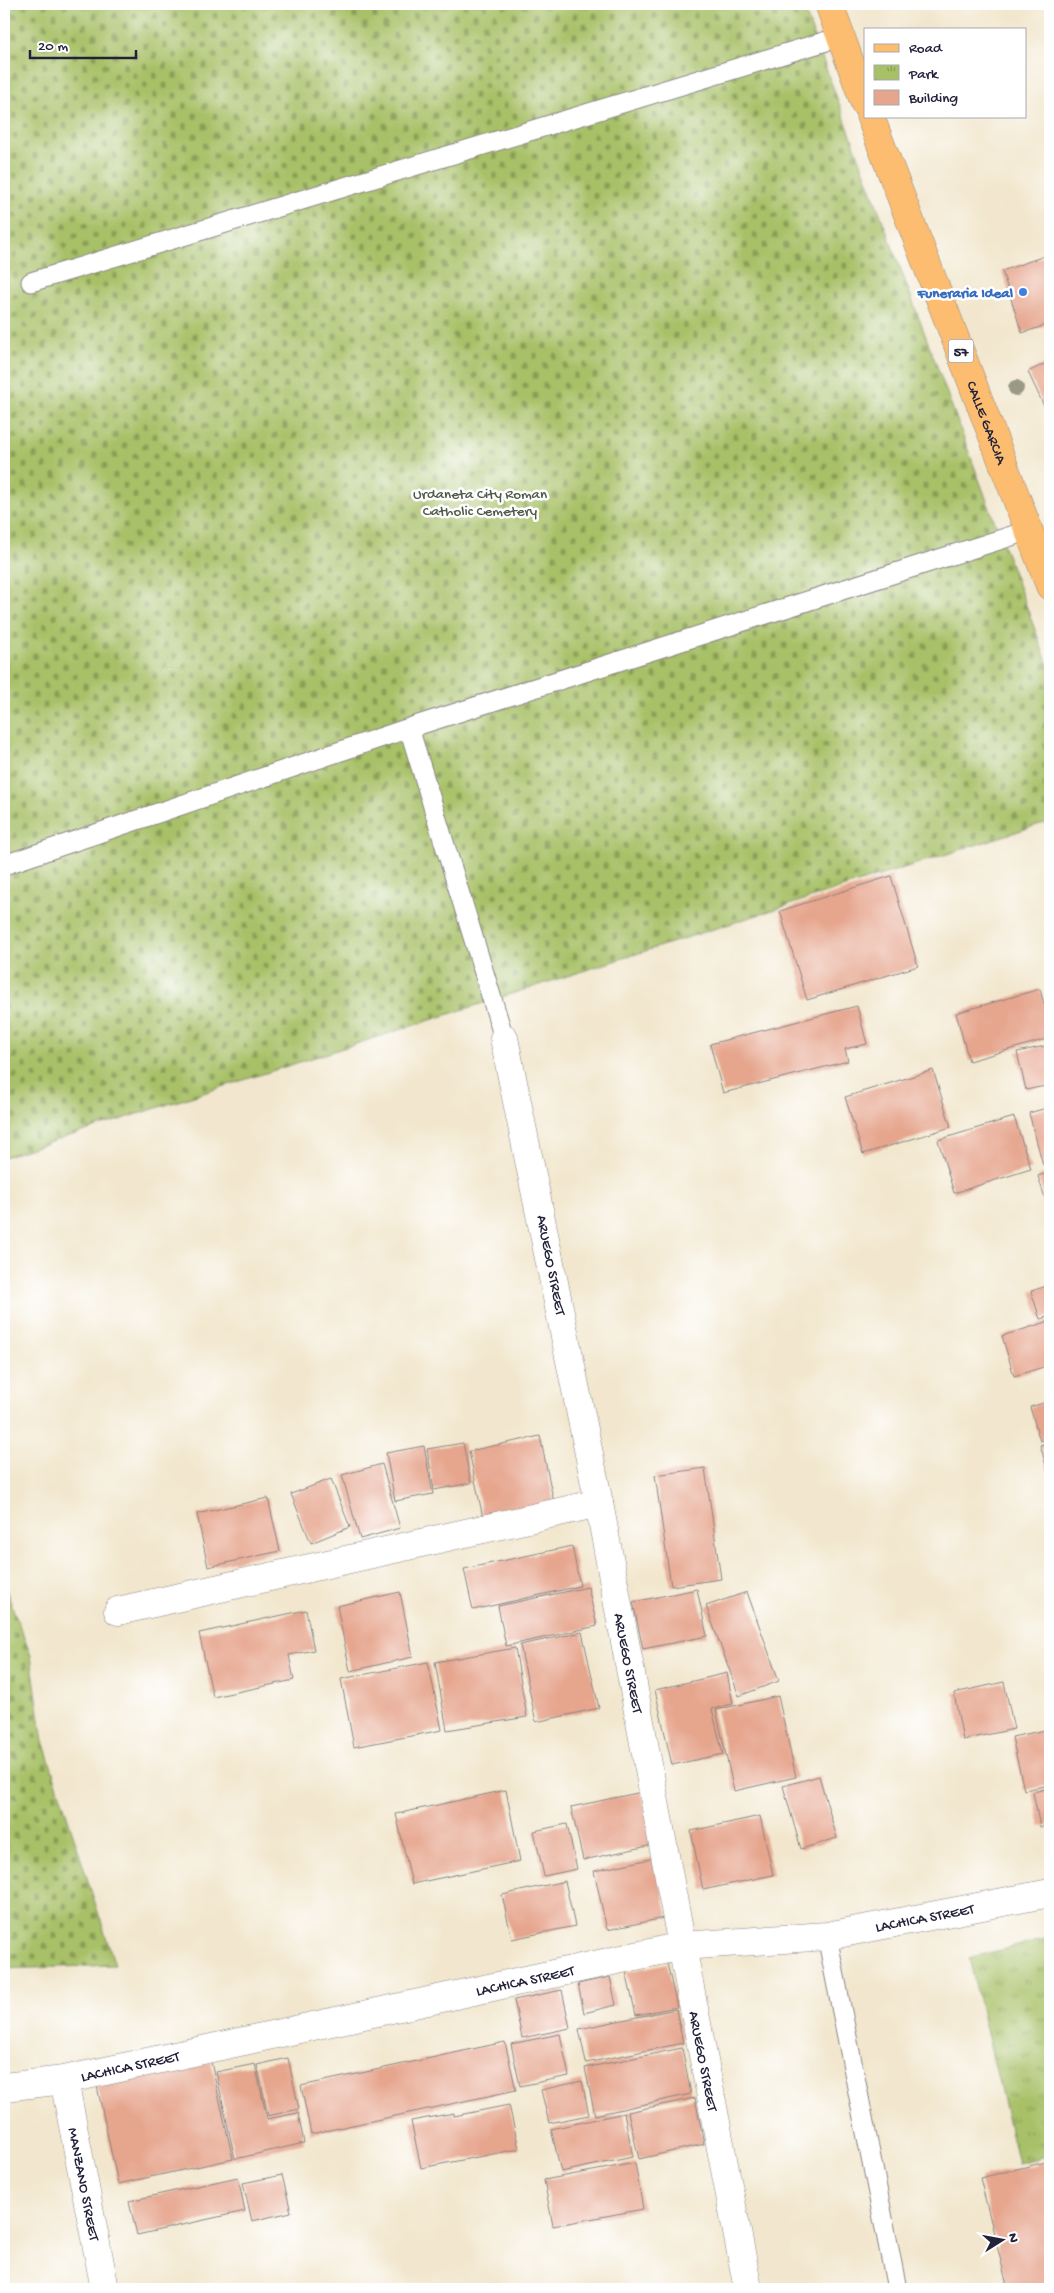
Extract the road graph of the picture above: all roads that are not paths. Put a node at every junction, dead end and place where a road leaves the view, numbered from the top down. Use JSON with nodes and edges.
{"nodes":[{"id":1,"x":829,"y":4,"type":"edge"},
{"id":2,"x":840,"y":36,"type":"junction"},
{"id":3,"x":864,"y":101,"type":"edge"},
{"id":4,"x":871,"y":118,"type":"edge"},
{"id":5,"x":30,"y":282,"type":"dead end"},
{"id":6,"x":1030,"y":530,"type":"junction"},
{"id":7,"x":1048,"y":571,"type":"edge"},
{"id":8,"x":409,"y":728,"type":"junction"},
{"id":9,"x":4,"y":865,"type":"edge"},
{"id":10,"x":504,"y":1038,"type":"joint"},
{"id":11,"x":599,"y":1503,"type":"junction"},
{"id":12,"x":118,"y":1611,"type":"dead end"},
{"id":13,"x":1050,"y":1893,"type":"edge"},
{"id":14,"x":827,"y":1936,"type":"junction"},
{"id":15,"x":682,"y":1946,"type":"junction"},
{"id":16,"x":64,"y":2080,"type":"junction"},
{"id":17,"x":4,"y":2087,"type":"edge"},
{"id":18,"x":105,"y":2289,"type":"edge"},
{"id":19,"x":748,"y":2289,"type":"edge"},
{"id":20,"x":897,"y":2289,"type":"edge"}],
"edges":[{"from":1,"to":2,"type":"main road"},
{"from":2,"to":3,"type":"main road"},
{"from":2,"to":5,"type":"lane"},
{"from":4,"to":6,"type":"main road","name":"CALLE GARCIA","number":"57"},
{"from":6,"to":7,"type":"main road","name":"CALLE GARCIA","number":"57"},
{"from":6,"to":8,"type":"lane"},
{"from":8,"to":9,"type":"lane"},
{"from":8,"to":10,"type":"lane"},
{"from":10,"to":11,"type":"street","name":"ARUEGO STREET"},
{"from":11,"to":12,"type":"street"},
{"from":11,"to":15,"type":"street","name":"ARUEGO STREET"},
{"from":13,"to":14,"type":"street","name":"LACHICA STREET"},
{"from":14,"to":15,"type":"street","name":"LACHICA STREET"},
{"from":14,"to":20,"type":"lane"},
{"from":15,"to":16,"type":"street","name":"LACHICA STREET"},
{"from":15,"to":19,"type":"street","name":"ARUEGO STREET"},
{"from":16,"to":17,"type":"street","name":"LACHICA STREET"},
{"from":16,"to":18,"type":"street","name":"MANZANO STREET"}]}
